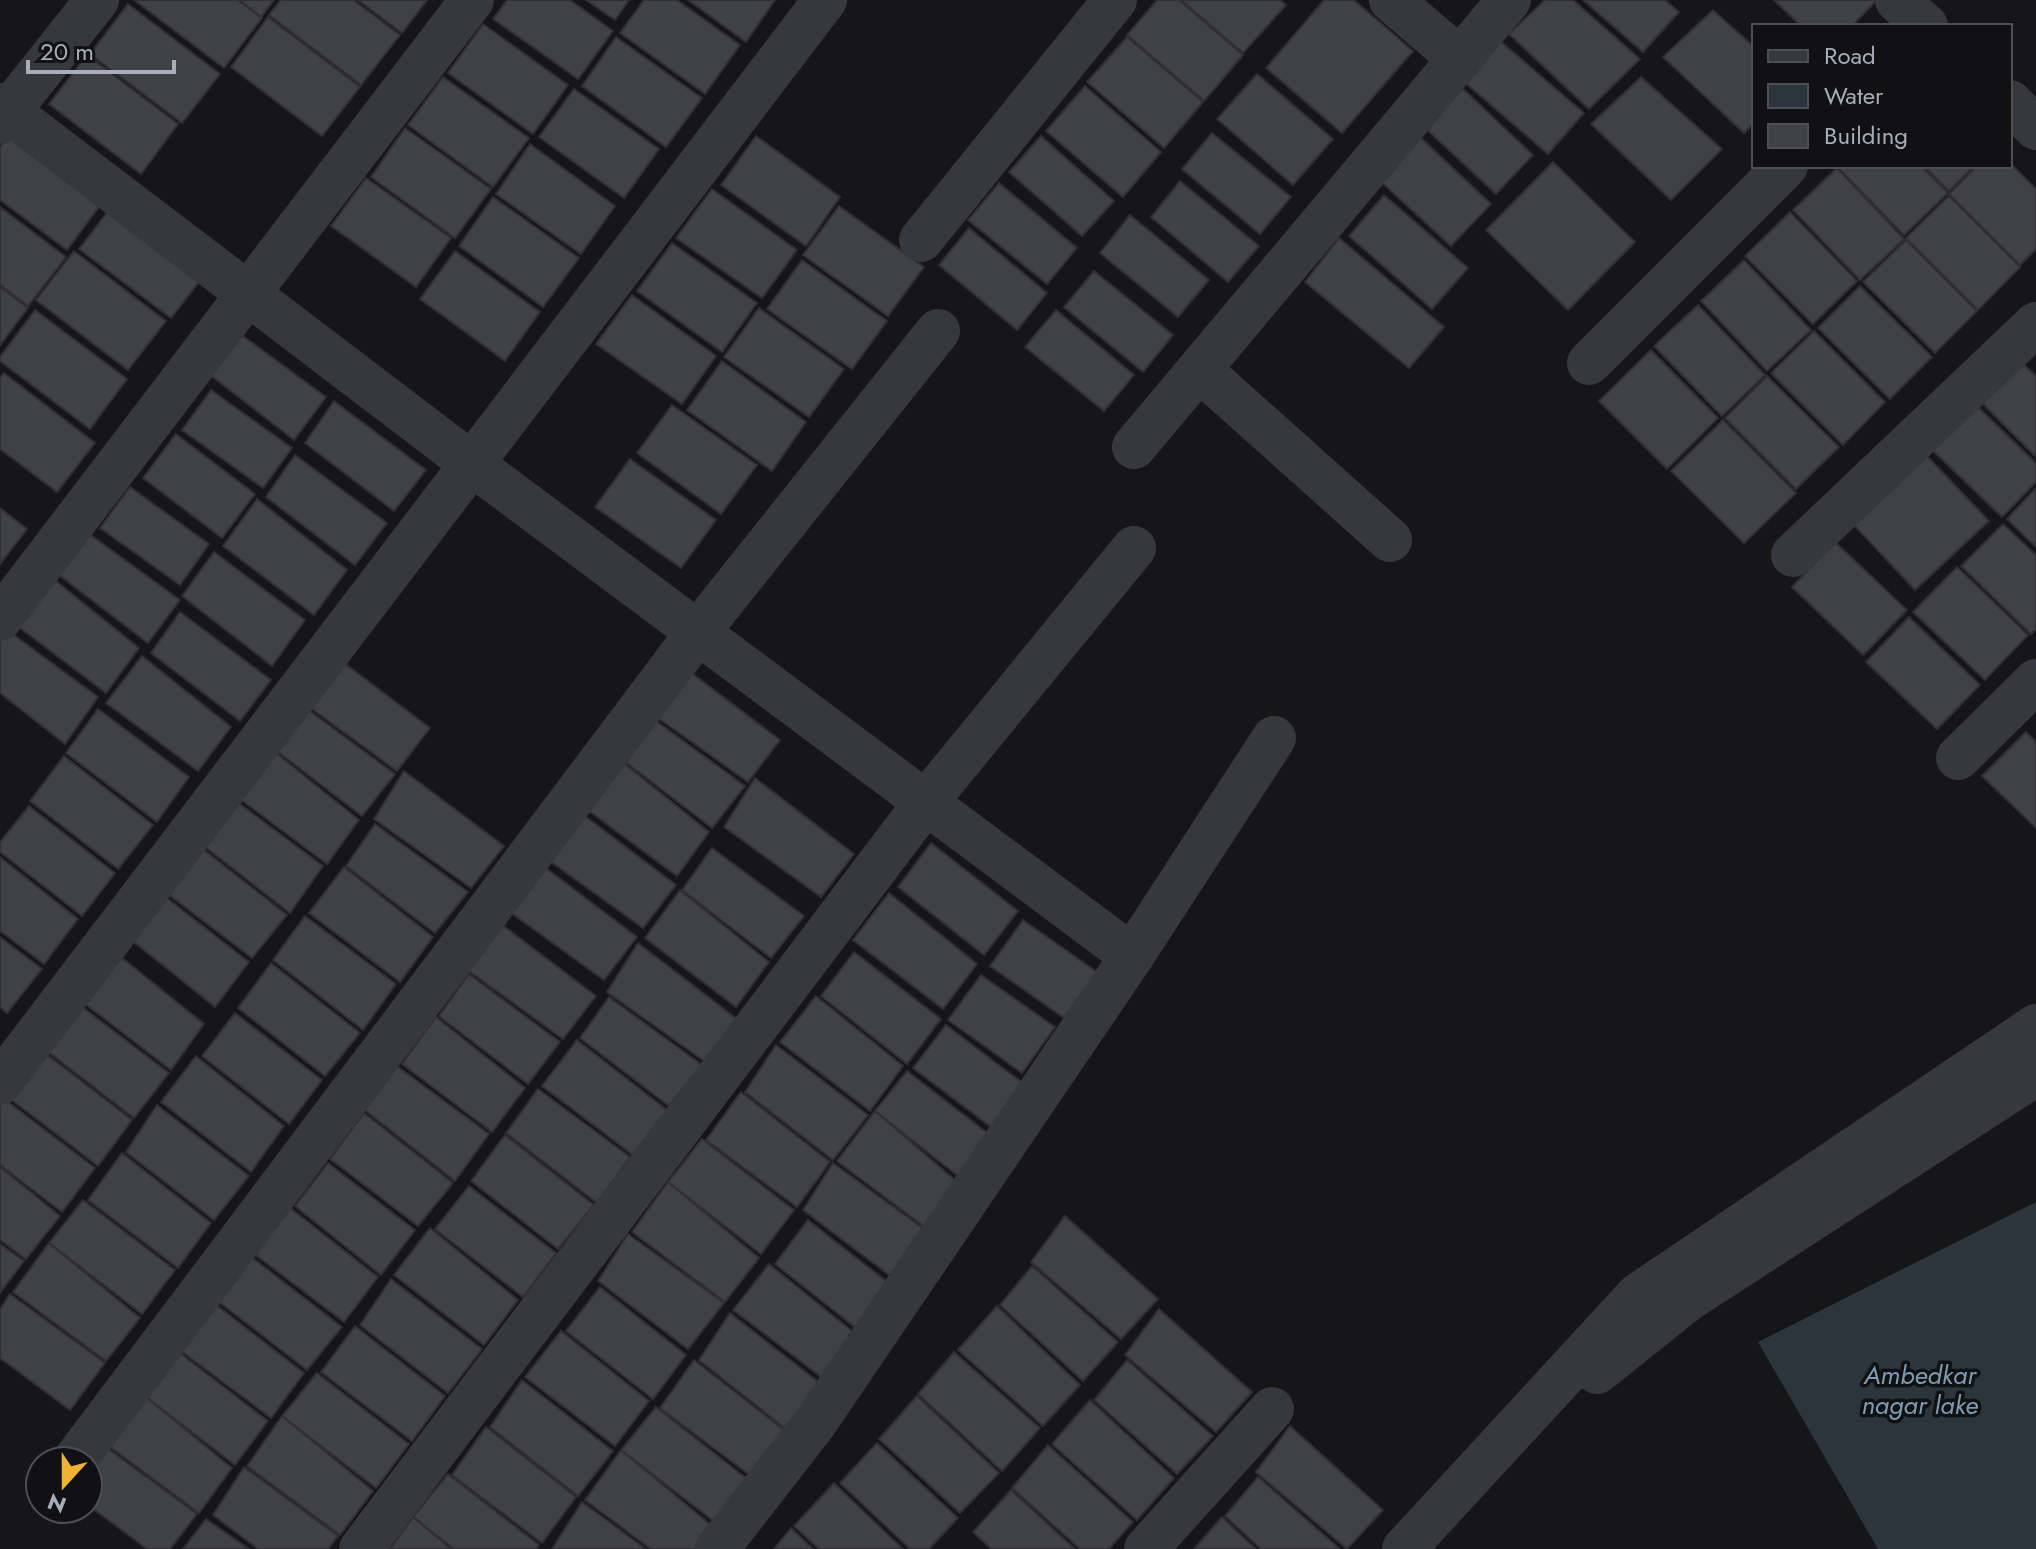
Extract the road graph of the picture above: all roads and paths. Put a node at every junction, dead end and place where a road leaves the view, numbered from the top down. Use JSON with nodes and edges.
{"nodes":[{"id":1,"x":97,"y":0,"type":"edge"},
{"id":2,"x":472,"y":0,"type":"edge"},
{"id":3,"x":825,"y":0,"type":"edge"},
{"id":4,"x":1115,"y":0,"type":"edge"},
{"id":5,"x":1391,"y":0,"type":"edge"},
{"id":6,"x":1509,"y":0,"type":"edge"},
{"id":7,"x":1897,"y":0,"type":"edge"},
{"id":8,"x":1924,"y":24,"type":"edge"},
{"id":9,"x":1460,"y":59,"type":"junction"},
{"id":10,"x":2012,"y":104,"type":"edge"},
{"id":11,"x":3,"y":112,"type":"edge"},
{"id":12,"x":2036,"y":128,"type":"edge"},
{"id":13,"x":1784,"y":168,"type":"edge"},
{"id":14,"x":921,"y":240,"type":"dead end"},
{"id":15,"x":248,"y":294,"type":"junction"},
{"id":16,"x":2036,"y":324,"type":"edge"},
{"id":17,"x":938,"y":331,"type":"dead end"},
{"id":18,"x":1589,"y":363,"type":"dead end"},
{"id":19,"x":1200,"y":370,"type":"junction"},
{"id":20,"x":1134,"y":447,"type":"dead end"},
{"id":21,"x":472,"y":464,"type":"junction"},
{"id":22,"x":1390,"y":540,"type":"dead end"},
{"id":23,"x":1134,"y":548,"type":"dead end"},
{"id":24,"x":1793,"y":555,"type":"dead end"},
{"id":25,"x":0,"y":619,"type":"edge"},
{"id":26,"x":698,"y":632,"type":"junction"},
{"id":27,"x":2036,"y":681,"type":"edge"},
{"id":28,"x":1274,"y":738,"type":"dead end"},
{"id":29,"x":1958,"y":758,"type":"dead end"},
{"id":30,"x":926,"y":802,"type":"junction"},
{"id":31,"x":1132,"y":956,"type":"junction"},
{"id":32,"x":2036,"y":1026,"type":"edge"},
{"id":33,"x":2036,"y":1074,"type":"edge"},
{"id":34,"x":0,"y":1083,"type":"edge"},
{"id":35,"x":1272,"y":1409,"type":"dead end"},
{"id":36,"x":86,"y":1445,"type":"edge"},
{"id":37,"x":1500,"y":1446,"type":"junction"},
{"id":38,"x":361,"y":1549,"type":"edge"},
{"id":39,"x":717,"y":1549,"type":"edge"},
{"id":40,"x":1146,"y":1549,"type":"edge"},
{"id":41,"x":1404,"y":1549,"type":"edge"}],
"edges":[{"from":1,"to":11,"type":"street"},
{"from":2,"to":15,"type":"street"},
{"from":3,"to":21,"type":"street"},
{"from":4,"to":14,"type":"street"},
{"from":5,"to":9,"type":"street"},
{"from":6,"to":9,"type":"street"},
{"from":7,"to":8,"type":"street"},
{"from":9,"to":19,"type":"street"},
{"from":10,"to":12,"type":"street"},
{"from":11,"to":15,"type":"street"},
{"from":13,"to":18,"type":"street"},
{"from":15,"to":21,"type":"street"},
{"from":15,"to":25,"type":"street"},
{"from":16,"to":24,"type":"street"},
{"from":17,"to":26,"type":"street"},
{"from":19,"to":20,"type":"street"},
{"from":19,"to":22,"type":"street"},
{"from":21,"to":26,"type":"street"},
{"from":21,"to":34,"type":"street"},
{"from":23,"to":30,"type":"street"},
{"from":26,"to":30,"type":"street"},
{"from":26,"to":36,"type":"street"},
{"from":27,"to":29,"type":"street"},
{"from":28,"to":31,"type":"street"},
{"from":30,"to":31,"type":"street"},
{"from":30,"to":38,"type":"street"},
{"from":31,"to":39,"type":"street"},
{"from":32,"to":37,"type":"street"},
{"from":33,"to":37,"type":"street"},
{"from":35,"to":40,"type":"street"},
{"from":37,"to":41,"type":"street"}]}
